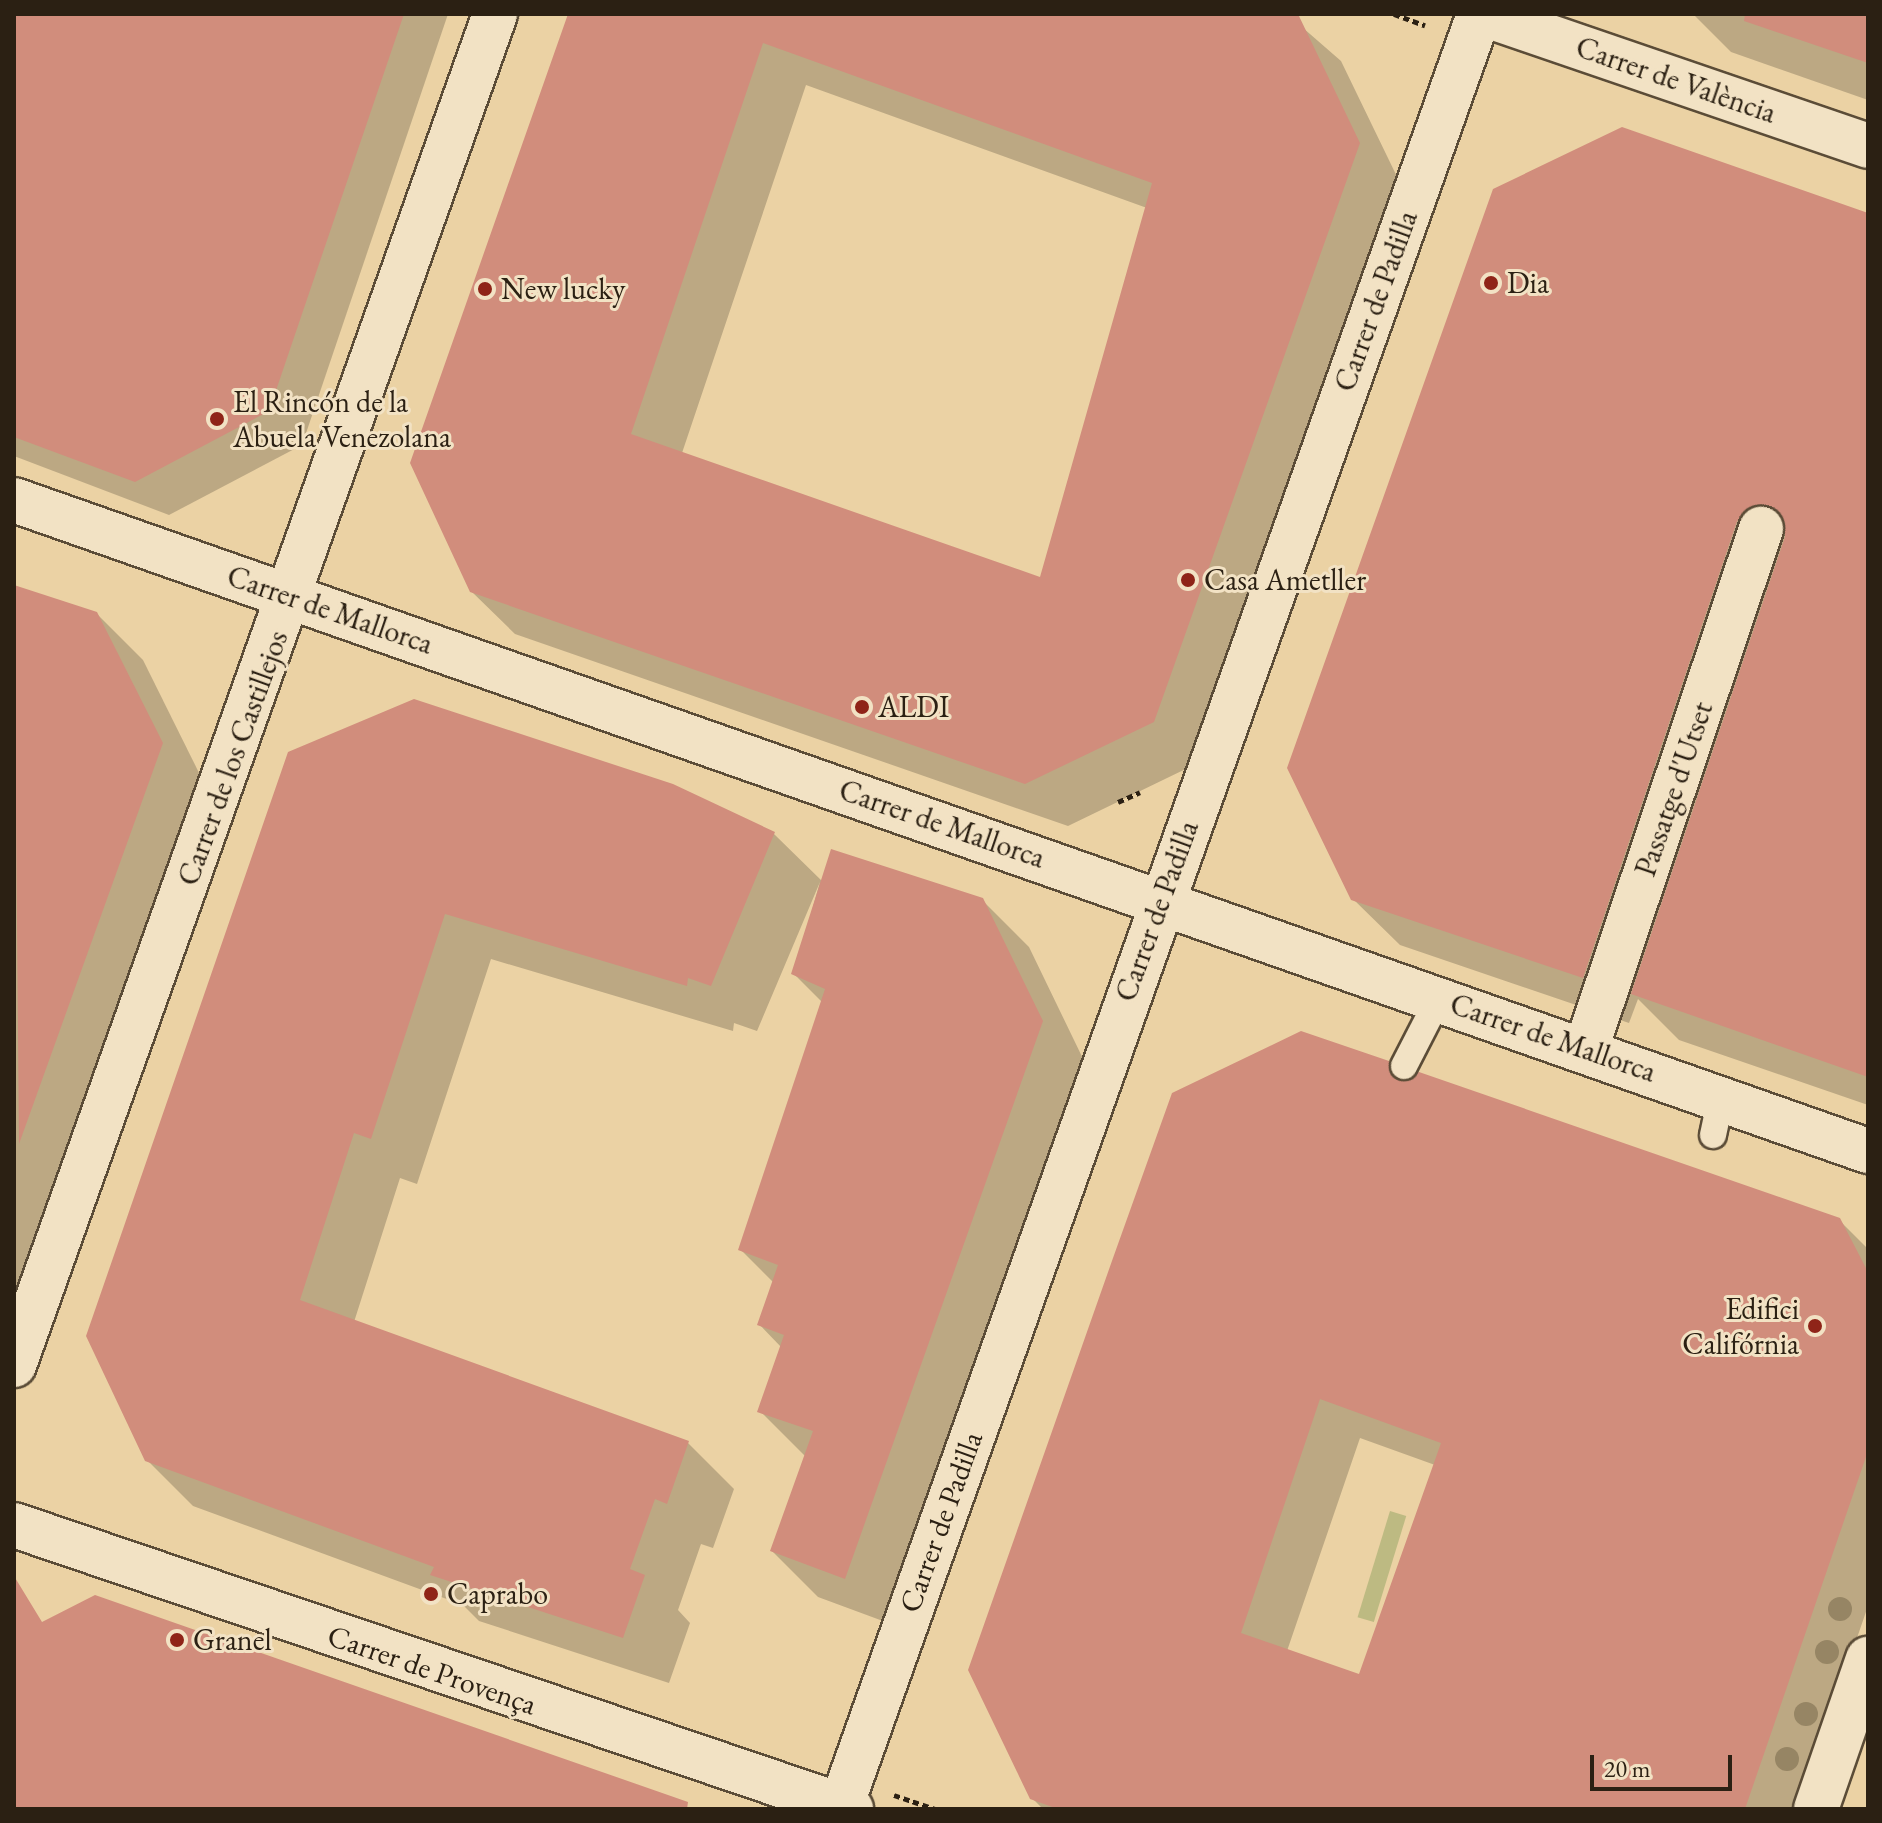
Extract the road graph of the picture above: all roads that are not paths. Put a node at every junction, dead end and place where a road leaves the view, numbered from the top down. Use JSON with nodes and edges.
{"nodes":[{"id":1,"x":495,"y":14,"type":"edge"},
{"id":2,"x":1481,"y":14,"type":"edge"},
{"id":3,"x":1868,"y":146,"type":"edge"},
{"id":4,"x":14,"y":500,"type":"edge"},
{"id":5,"x":1761,"y":529,"type":"dead end"},
{"id":6,"x":293,"y":597,"type":"junction"},
{"id":7,"x":1161,"y":901,"type":"junction"},
{"id":8,"x":1439,"y":998,"type":"junction"},
{"id":9,"x":1586,"y":1049,"type":"junction"},
{"id":10,"x":1404,"y":1066,"type":"dead end"},
{"id":11,"x":1868,"y":1151,"type":"edge"},
{"id":12,"x":14,"y":1365,"type":"edge"},
{"id":13,"x":14,"y":1525,"type":"edge"},
{"id":14,"x":1868,"y":1659,"type":"edge"},
{"id":15,"x":844,"y":1808,"type":"edge"},
{"id":16,"x":1816,"y":1809,"type":"edge"}],
"edges":[{"from":1,"to":6,"type":"main road","name":"Carrer de los Castillejos"},
{"from":2,"to":3,"type":"main road","name":"Carrer de València"},
{"from":2,"to":7,"type":"main road","name":"Carrer de Padilla"},
{"from":4,"to":6,"type":"main road","name":"Carrer de Mallorca"},
{"from":5,"to":9,"type":"main road","name":"Passatge d'Utset"},
{"from":6,"to":7,"type":"main road","name":"Carrer de Mallorca"},
{"from":6,"to":12,"type":"main road","name":"Carrer de los Castillejos"},
{"from":7,"to":8,"type":"main road","name":"Carrer de Mallorca"},
{"from":7,"to":15,"type":"main road","name":"Carrer de Padilla"},
{"from":8,"to":9,"type":"main road","name":"Carrer de Mallorca"},
{"from":8,"to":10,"type":"lane"},
{"from":9,"to":11,"type":"main road","name":"Carrer de Mallorca"},
{"from":13,"to":15,"type":"main road","name":"Carrer de Provença"},
{"from":14,"to":16,"type":"main road"}]}
